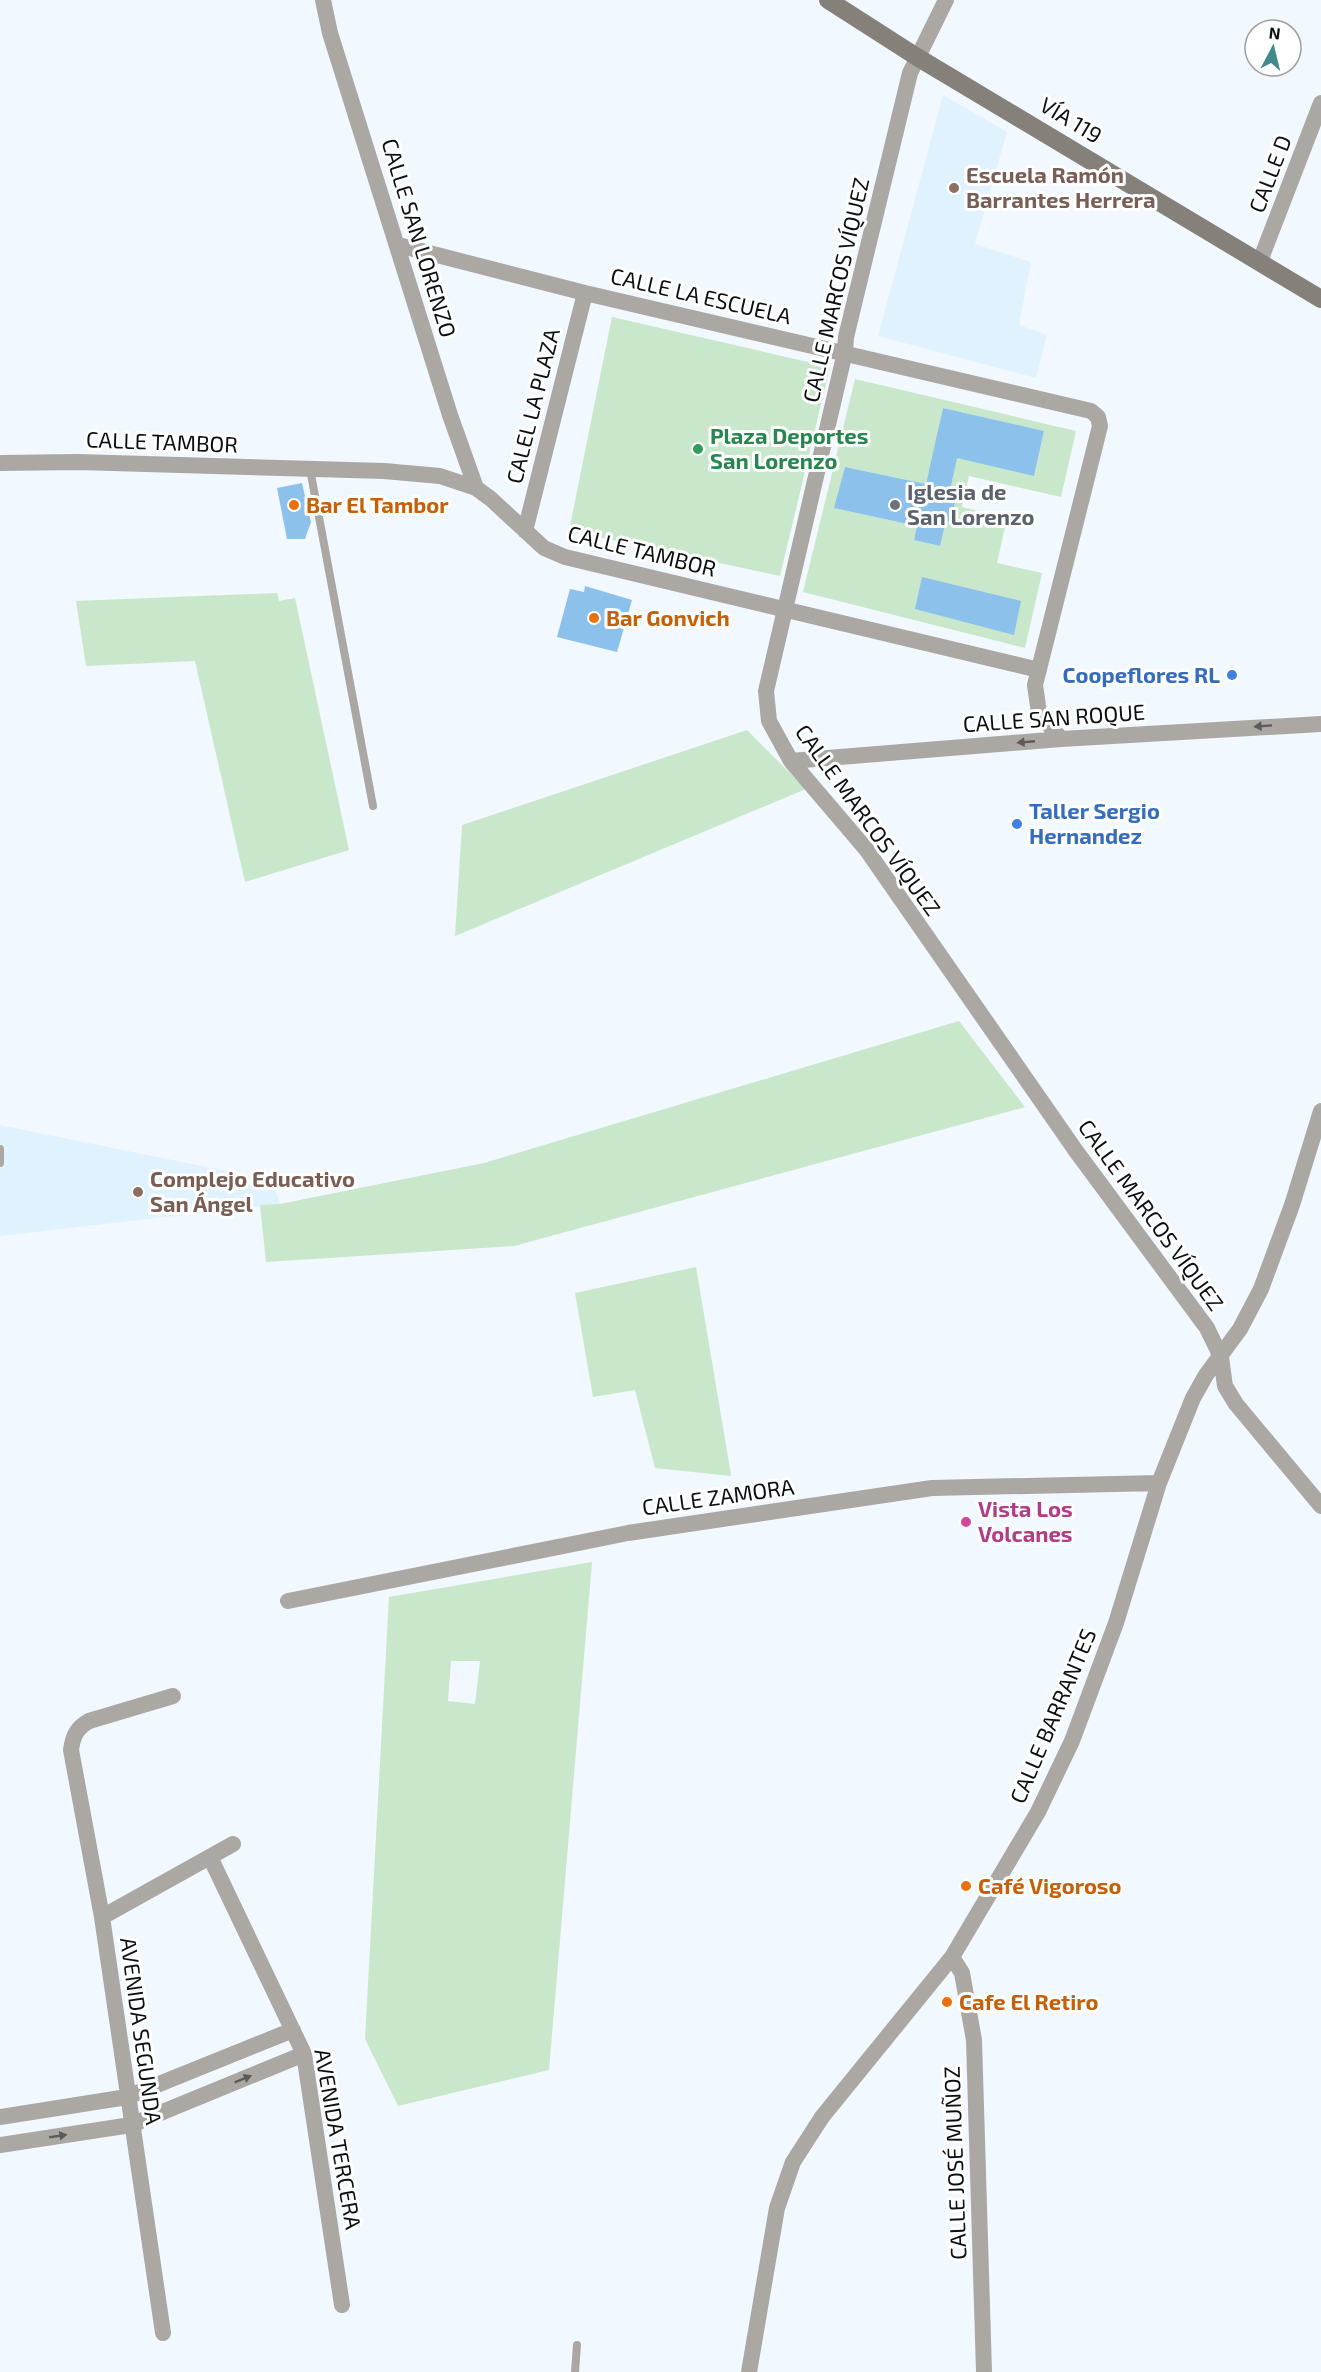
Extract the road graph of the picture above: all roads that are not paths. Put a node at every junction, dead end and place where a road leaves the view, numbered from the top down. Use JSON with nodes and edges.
{"nodes":[{"id":1,"x":323,"y":0,"type":"edge"},
{"id":2,"x":828,"y":0,"type":"edge"},
{"id":3,"x":946,"y":0,"type":"edge"},
{"id":4,"x":917,"y":57,"type":"junction"},
{"id":5,"x":1321,"y":103,"type":"edge"},
{"id":6,"x":398,"y":245,"type":"junction"},
{"id":7,"x":1260,"y":261,"type":"junction"},
{"id":8,"x":585,"y":293,"type":"junction"},
{"id":9,"x":1321,"y":299,"type":"edge"},
{"id":10,"x":845,"y":352,"type":"junction"},
{"id":11,"x":0,"y":463,"type":"edge"},
{"id":12,"x":310,"y":469,"type":"junction"},
{"id":13,"x":476,"y":488,"type":"junction"},
{"id":14,"x":525,"y":531,"type":"junction"},
{"id":15,"x":785,"y":609,"type":"junction"},
{"id":16,"x":1038,"y":670,"type":"junction"},
{"id":17,"x":1321,"y":724,"type":"edge"},
{"id":18,"x":1061,"y":739,"type":"junction"},
{"id":19,"x":791,"y":761,"type":"junction"},
{"id":20,"x":373,"y":806,"type":"dead end"},
{"id":21,"x":1321,"y":1111,"type":"edge"},
{"id":22,"x":0,"y":1149,"type":"edge"},
{"id":23,"x":0,"y":1163,"type":"edge"},
{"id":24,"x":1221,"y":1357,"type":"junction"},
{"id":25,"x":1159,"y":1483,"type":"junction"},
{"id":26,"x":1321,"y":1506,"type":"edge"},
{"id":27,"x":288,"y":1601,"type":"dead end"},
{"id":28,"x":172,"y":1696,"type":"dead end"},
{"id":29,"x":233,"y":1844,"type":"dead end"},
{"id":30,"x":210,"y":1857,"type":"junction"},
{"id":31,"x":102,"y":1917,"type":"junction"},
{"id":32,"x":952,"y":1957,"type":"junction"},
{"id":33,"x":293,"y":2030,"type":"junction"},
{"id":34,"x":304,"y":2054,"type":"junction"},
{"id":35,"x":127,"y":2097,"type":"junction"},
{"id":36,"x":0,"y":2117,"type":"edge"},
{"id":37,"x":131,"y":2125,"type":"junction"},
{"id":38,"x":0,"y":2145,"type":"edge"},
{"id":39,"x":342,"y":2305,"type":"dead end"},
{"id":40,"x":163,"y":2333,"type":"dead end"},
{"id":41,"x":577,"y":2345,"type":"dead end"},
{"id":42,"x":575,"y":2372,"type":"edge"},
{"id":43,"x":749,"y":2372,"type":"edge"},
{"id":44,"x":984,"y":2372,"type":"edge"}],
"edges":[{"from":1,"to":6,"type":"street","name":"CALLE SAN LORENZO"},
{"from":2,"to":4,"type":"main road","name":"VÍA 119"},
{"from":3,"to":4,"type":"street","name":"CALLE MARCOS VÍQUEZ"},
{"from":4,"to":7,"type":"main road","name":"VÍA 119"},
{"from":4,"to":10,"type":"street","name":"CALLE MARCOS VÍQUEZ"},
{"from":5,"to":7,"type":"street","name":"CALLE D"},
{"from":6,"to":8,"type":"street","name":"CALLE LA ESCUELA"},
{"from":6,"to":13,"type":"street","name":"CALLE SAN LORENZO"},
{"from":7,"to":9,"type":"main road","name":"VÍA 119"},
{"from":8,"to":10,"type":"street","name":"CALLE LA ESCUELA"},
{"from":8,"to":14,"type":"street","name":"CALEL LA PLAZA"},
{"from":10,"to":15,"type":"street","name":"CALLE MARCOS VÍQUEZ"},
{"from":10,"to":16,"type":"street","name":"CALLE LA ESCUELA"},
{"from":11,"to":12,"type":"street","name":"CALLE TAMBOR"},
{"from":12,"to":13,"type":"street","name":"CALLE TAMBOR"},
{"from":12,"to":20,"type":"lane"},
{"from":13,"to":14,"type":"street","name":"CALLE TAMBOR"},
{"from":14,"to":15,"type":"street","name":"CALLE TAMBOR"},
{"from":15,"to":16,"type":"street","name":"CALLE TAMBOR"},
{"from":15,"to":19,"type":"street","name":"CALLE MARCOS VÍQUEZ"},
{"from":16,"to":18,"type":"street"},
{"from":17,"to":18,"type":"street","name":"CALLE SAN ROQUE","one_way":true},
{"from":18,"to":19,"type":"street","name":"CALLE SAN ROQUE","one_way":true},
{"from":19,"to":24,"type":"street","name":"CALLE MARCOS VÍQUEZ"},
{"from":21,"to":24,"type":"street","name":"CALLE BARRANTES"},
{"from":22,"to":23,"type":"lane"},
{"from":24,"to":25,"type":"street","name":"CALLE BARRANTES"},
{"from":24,"to":26,"type":"street","name":"CALLE MARCOS VÍQUEZ"},
{"from":25,"to":27,"type":"street","name":"CALLE ZAMORA"},
{"from":25,"to":32,"type":"street","name":"CALLE BARRANTES"},
{"from":28,"to":31,"type":"street","name":"AVENIDA SEGUNDA"},
{"from":29,"to":30,"type":"street"},
{"from":30,"to":31,"type":"street"},
{"from":30,"to":33,"type":"street","name":"AVENIDA TERCERA"},
{"from":31,"to":35,"type":"street","name":"AVENIDA SEGUNDA"},
{"from":32,"to":43,"type":"street","name":"CALLE BARRANTES"},
{"from":32,"to":44,"type":"street","name":"CALLE JOSÉ MUÑOZ"},
{"from":33,"to":34,"type":"street","name":"AVENIDA TERCERA"},
{"from":33,"to":35,"type":"street"},
{"from":37,"to":34,"type":"street","one_way":true},
{"from":34,"to":39,"type":"street","name":"AVENIDA TERCERA"},
{"from":35,"to":36,"type":"street"},
{"from":35,"to":37,"type":"street","name":"AVENIDA SEGUNDA"},
{"from":38,"to":37,"type":"street","one_way":true},
{"from":37,"to":40,"type":"street","name":"AVENIDA SEGUNDA"},
{"from":41,"to":42,"type":"lane"}]}
